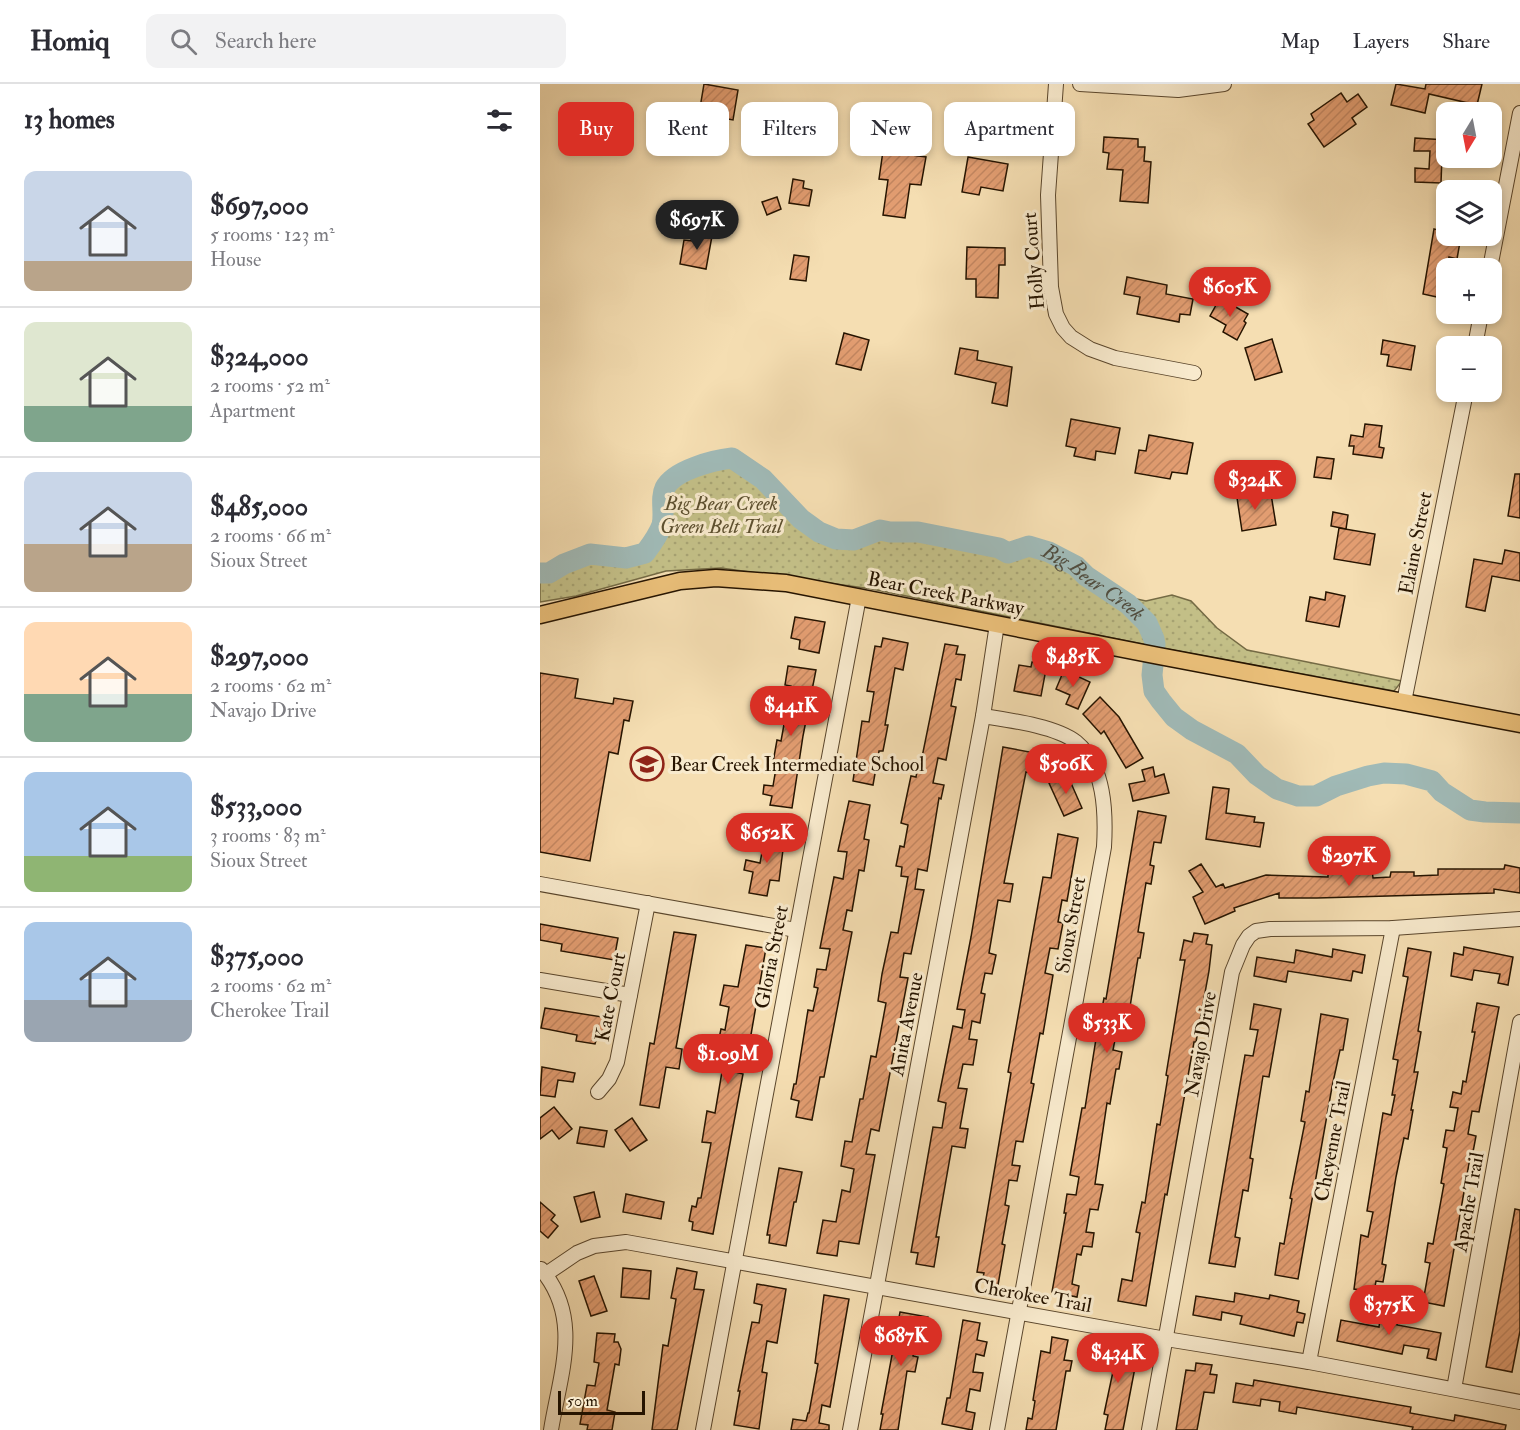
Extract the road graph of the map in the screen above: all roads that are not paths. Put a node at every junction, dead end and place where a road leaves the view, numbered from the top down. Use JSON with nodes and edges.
{"nodes":[{"id":1,"x":1056,"y":84,"type":"edge"},
{"id":2,"x":1080,"y":84,"type":"edge"},
{"id":3,"x":1224,"y":84,"type":"edge"},
{"id":4,"x":1520,"y":114,"type":"edge"},
{"id":5,"x":1514,"y":182,"type":"edge"},
{"id":6,"x":1493,"y":258,"type":"edge"},
{"id":7,"x":1194,"y":373,"type":"dead end"},
{"id":8,"x":1464,"y":402,"type":"edge"},
{"id":9,"x":859,"y":597,"type":"junction"},
{"id":10,"x":540,"y":615,"type":"edge"},
{"id":11,"x":997,"y":624,"type":"junction"},
{"id":12,"x":1404,"y":702,"type":"junction"},
{"id":13,"x":983,"y":716,"type":"junction"},
{"id":14,"x":1520,"y":724,"type":"edge"},
{"id":15,"x":540,"y":884,"type":"edge"},
{"id":16,"x":648,"y":903,"type":"junction"},
{"id":17,"x":1520,"y":919,"type":"edge"},
{"id":18,"x":1392,"y":928,"type":"junction"},
{"id":19,"x":796,"y":930,"type":"junction"},
{"id":20,"x":540,"y":980,"type":"edge"},
{"id":21,"x":630,"y":995,"type":"junction"},
{"id":22,"x":1520,"y":1022,"type":"edge"},
{"id":23,"x":598,"y":1092,"type":"dead end"},
{"id":24,"x":735,"y":1261,"type":"junction"},
{"id":25,"x":543,"y":1270,"type":"edge"},
{"id":26,"x":876,"y":1287,"type":"junction"},
{"id":27,"x":1019,"y":1312,"type":"junction"},
{"id":28,"x":1166,"y":1339,"type":"junction"},
{"id":29,"x":1309,"y":1362,"type":"junction"},
{"id":30,"x":1454,"y":1389,"type":"junction"},
{"id":31,"x":1520,"y":1402,"type":"edge"},
{"id":32,"x":552,"y":1430,"type":"edge"},
{"id":33,"x":703,"y":1430,"type":"edge"},
{"id":34,"x":850,"y":1430,"type":"edge"},
{"id":35,"x":997,"y":1430,"type":"edge"},
{"id":36,"x":1149,"y":1430,"type":"edge"}],
"edges":[{"from":1,"to":7,"type":"street","name":"Holly Court"},
{"from":2,"to":3,"type":"street"},
{"from":4,"to":5,"type":"street"},
{"from":5,"to":6,"type":"street"},
{"from":8,"to":12,"type":"street","name":"Elaine Street"},
{"from":9,"to":10,"type":"main road","name":"Bear Creek Parkway"},
{"from":9,"to":11,"type":"main road","name":"Bear Creek Parkway"},
{"from":9,"to":19,"type":"street","name":"Gloria Street"},
{"from":11,"to":12,"type":"main road","name":"Bear Creek Parkway"},
{"from":11,"to":13,"type":"street","name":"Anita Avenue"},
{"from":12,"to":14,"type":"main road","name":"Bear Creek Parkway"},
{"from":13,"to":26,"type":"street","name":"Anita Avenue"},
{"from":13,"to":27,"type":"street","name":"Sioux Street"},
{"from":15,"to":16,"type":"street"},
{"from":16,"to":19,"type":"street"},
{"from":16,"to":21,"type":"street","name":"Kate Court"},
{"from":17,"to":18,"type":"street","name":"Navajo Drive"},
{"from":18,"to":28,"type":"street","name":"Navajo Drive"},
{"from":18,"to":29,"type":"street","name":"Cheyenne Trail"},
{"from":19,"to":24,"type":"street","name":"Gloria Street"},
{"from":20,"to":21,"type":"street"},
{"from":21,"to":23,"type":"street","name":"Kate Court"},
{"from":22,"to":30,"type":"street","name":"Apache Trail"},
{"from":24,"to":25,"type":"street","name":"Cherokee Trail"},
{"from":24,"to":26,"type":"street","name":"Cherokee Trail"},
{"from":24,"to":33,"type":"street","name":"Gloria Street"},
{"from":25,"to":32,"type":"street"},
{"from":26,"to":27,"type":"street","name":"Cherokee Trail"},
{"from":26,"to":34,"type":"street","name":"Anita Avenue"},
{"from":27,"to":28,"type":"street","name":"Cherokee Trail"},
{"from":27,"to":35,"type":"street","name":"Sioux Street"},
{"from":28,"to":29,"type":"street","name":"Cherokee Trail"},
{"from":28,"to":36,"type":"street","name":"Navajo Drive"},
{"from":29,"to":30,"type":"street","name":"Cherokee Trail"},
{"from":30,"to":31,"type":"street","name":"Cherokee Trail"}]}
